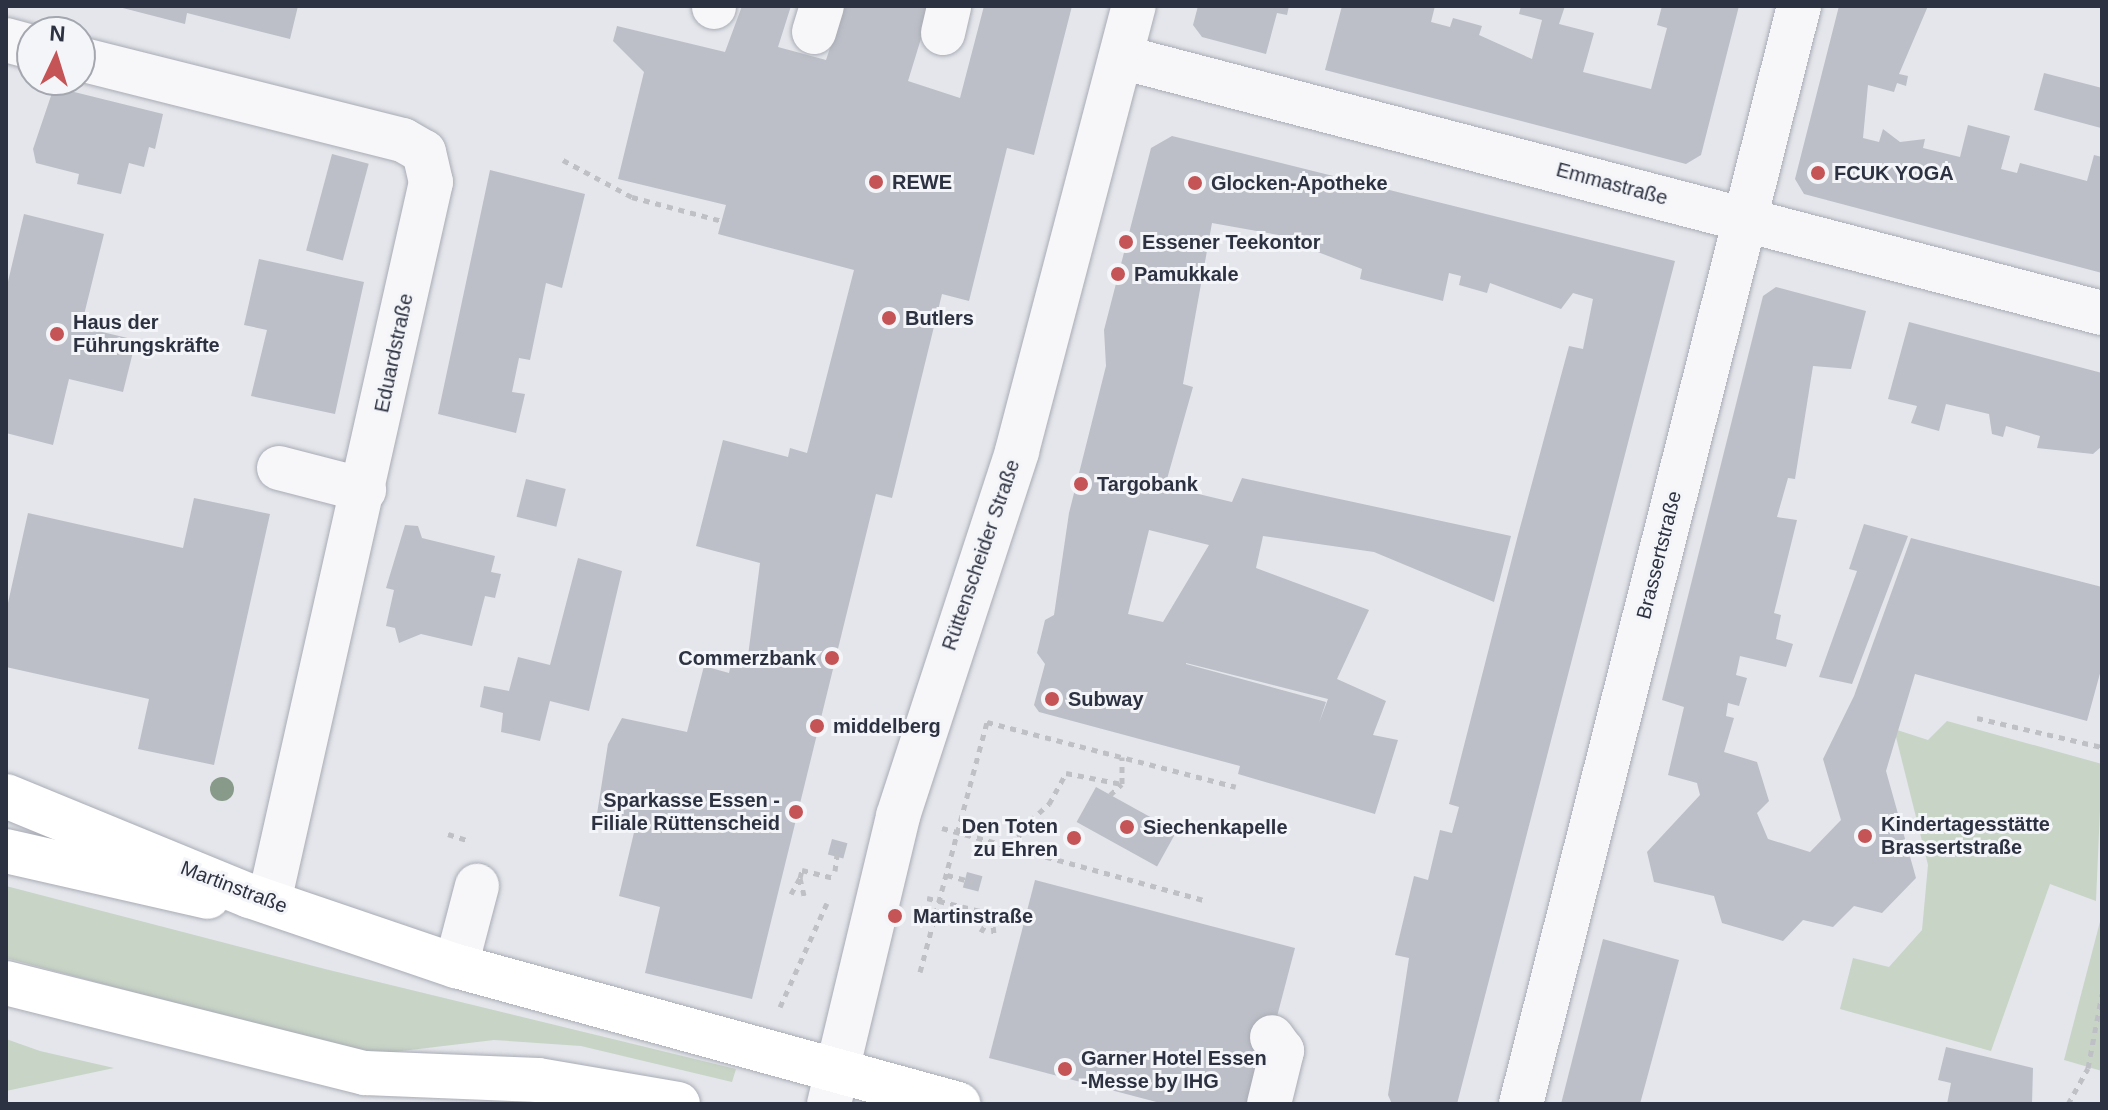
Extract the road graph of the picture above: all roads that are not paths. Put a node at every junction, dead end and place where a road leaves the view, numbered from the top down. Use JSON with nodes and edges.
{"nodes":[{"id":1,"x":1134,"y":6,"type":"edge"},
{"id":2,"x":1799,"y":6,"type":"edge"},
{"id":3,"x":1121,"y":57,"type":"junction"},
{"id":4,"x":96,"y":63,"type":"edge"},
{"id":5,"x":1744,"y":218,"type":"junction"},
{"id":6,"x":2102,"y":313,"type":"edge"},
{"id":7,"x":279,"y":468,"type":"dead end"},
{"id":8,"x":364,"y":490,"type":"junction"},
{"id":9,"x":6,"y":771,"type":"edge"},
{"id":10,"x":6,"y":796,"type":"edge"},
{"id":11,"x":92,"y":830,"type":"junction"},
{"id":12,"x":6,"y":851,"type":"edge"},
{"id":13,"x":477,"y":886,"type":"dead end"},
{"id":14,"x":260,"y":899,"type":"junction"},
{"id":15,"x":456,"y":966,"type":"junction"},
{"id":16,"x":6,"y":983,"type":"edge"},
{"id":17,"x":1272,"y":1037,"type":"dead end"},
{"id":18,"x":833,"y":1088,"type":"edge"},
{"id":19,"x":458,"y":1091,"type":"edge"},
{"id":20,"x":678,"y":1104,"type":"edge"},
{"id":21,"x":958,"y":1104,"type":"edge"},
{"id":22,"x":1269,"y":1104,"type":"edge"},
{"id":23,"x":1521,"y":1104,"type":"edge"}],
"edges":[{"from":1,"to":3,"type":"street","name":"Rüttenscheider Straße"},
{"from":2,"to":5,"type":"street","name":"Brassertstraße"},
{"from":3,"to":5,"type":"street","name":"Emmastraße"},
{"from":3,"to":18,"type":"street","name":"Rüttenscheider Straße"},
{"from":4,"to":8,"type":"street","name":"Eduardstraße"},
{"from":5,"to":6,"type":"street","name":"Emmastraße"},
{"from":5,"to":23,"type":"street","name":"Brassertstraße"},
{"from":7,"to":8,"type":"street"},
{"from":8,"to":14,"type":"street","name":"Eduardstraße"},
{"from":9,"to":11,"type":"main road"},
{"from":10,"to":11,"type":"main road","name":"Martinstraße"},
{"from":11,"to":14,"type":"main road","name":"Martinstraße"},
{"from":12,"to":14,"type":"main road"},
{"from":13,"to":15,"type":"street"},
{"from":14,"to":15,"type":"main road","name":"Martinstraße"},
{"from":15,"to":18,"type":"main road","name":"Martinstraße"},
{"from":16,"to":19,"type":"main road"},
{"from":17,"to":22,"type":"street"},
{"from":18,"to":21,"type":"main road","name":"Martinstraße"},
{"from":19,"to":20,"type":"main road"}]}
